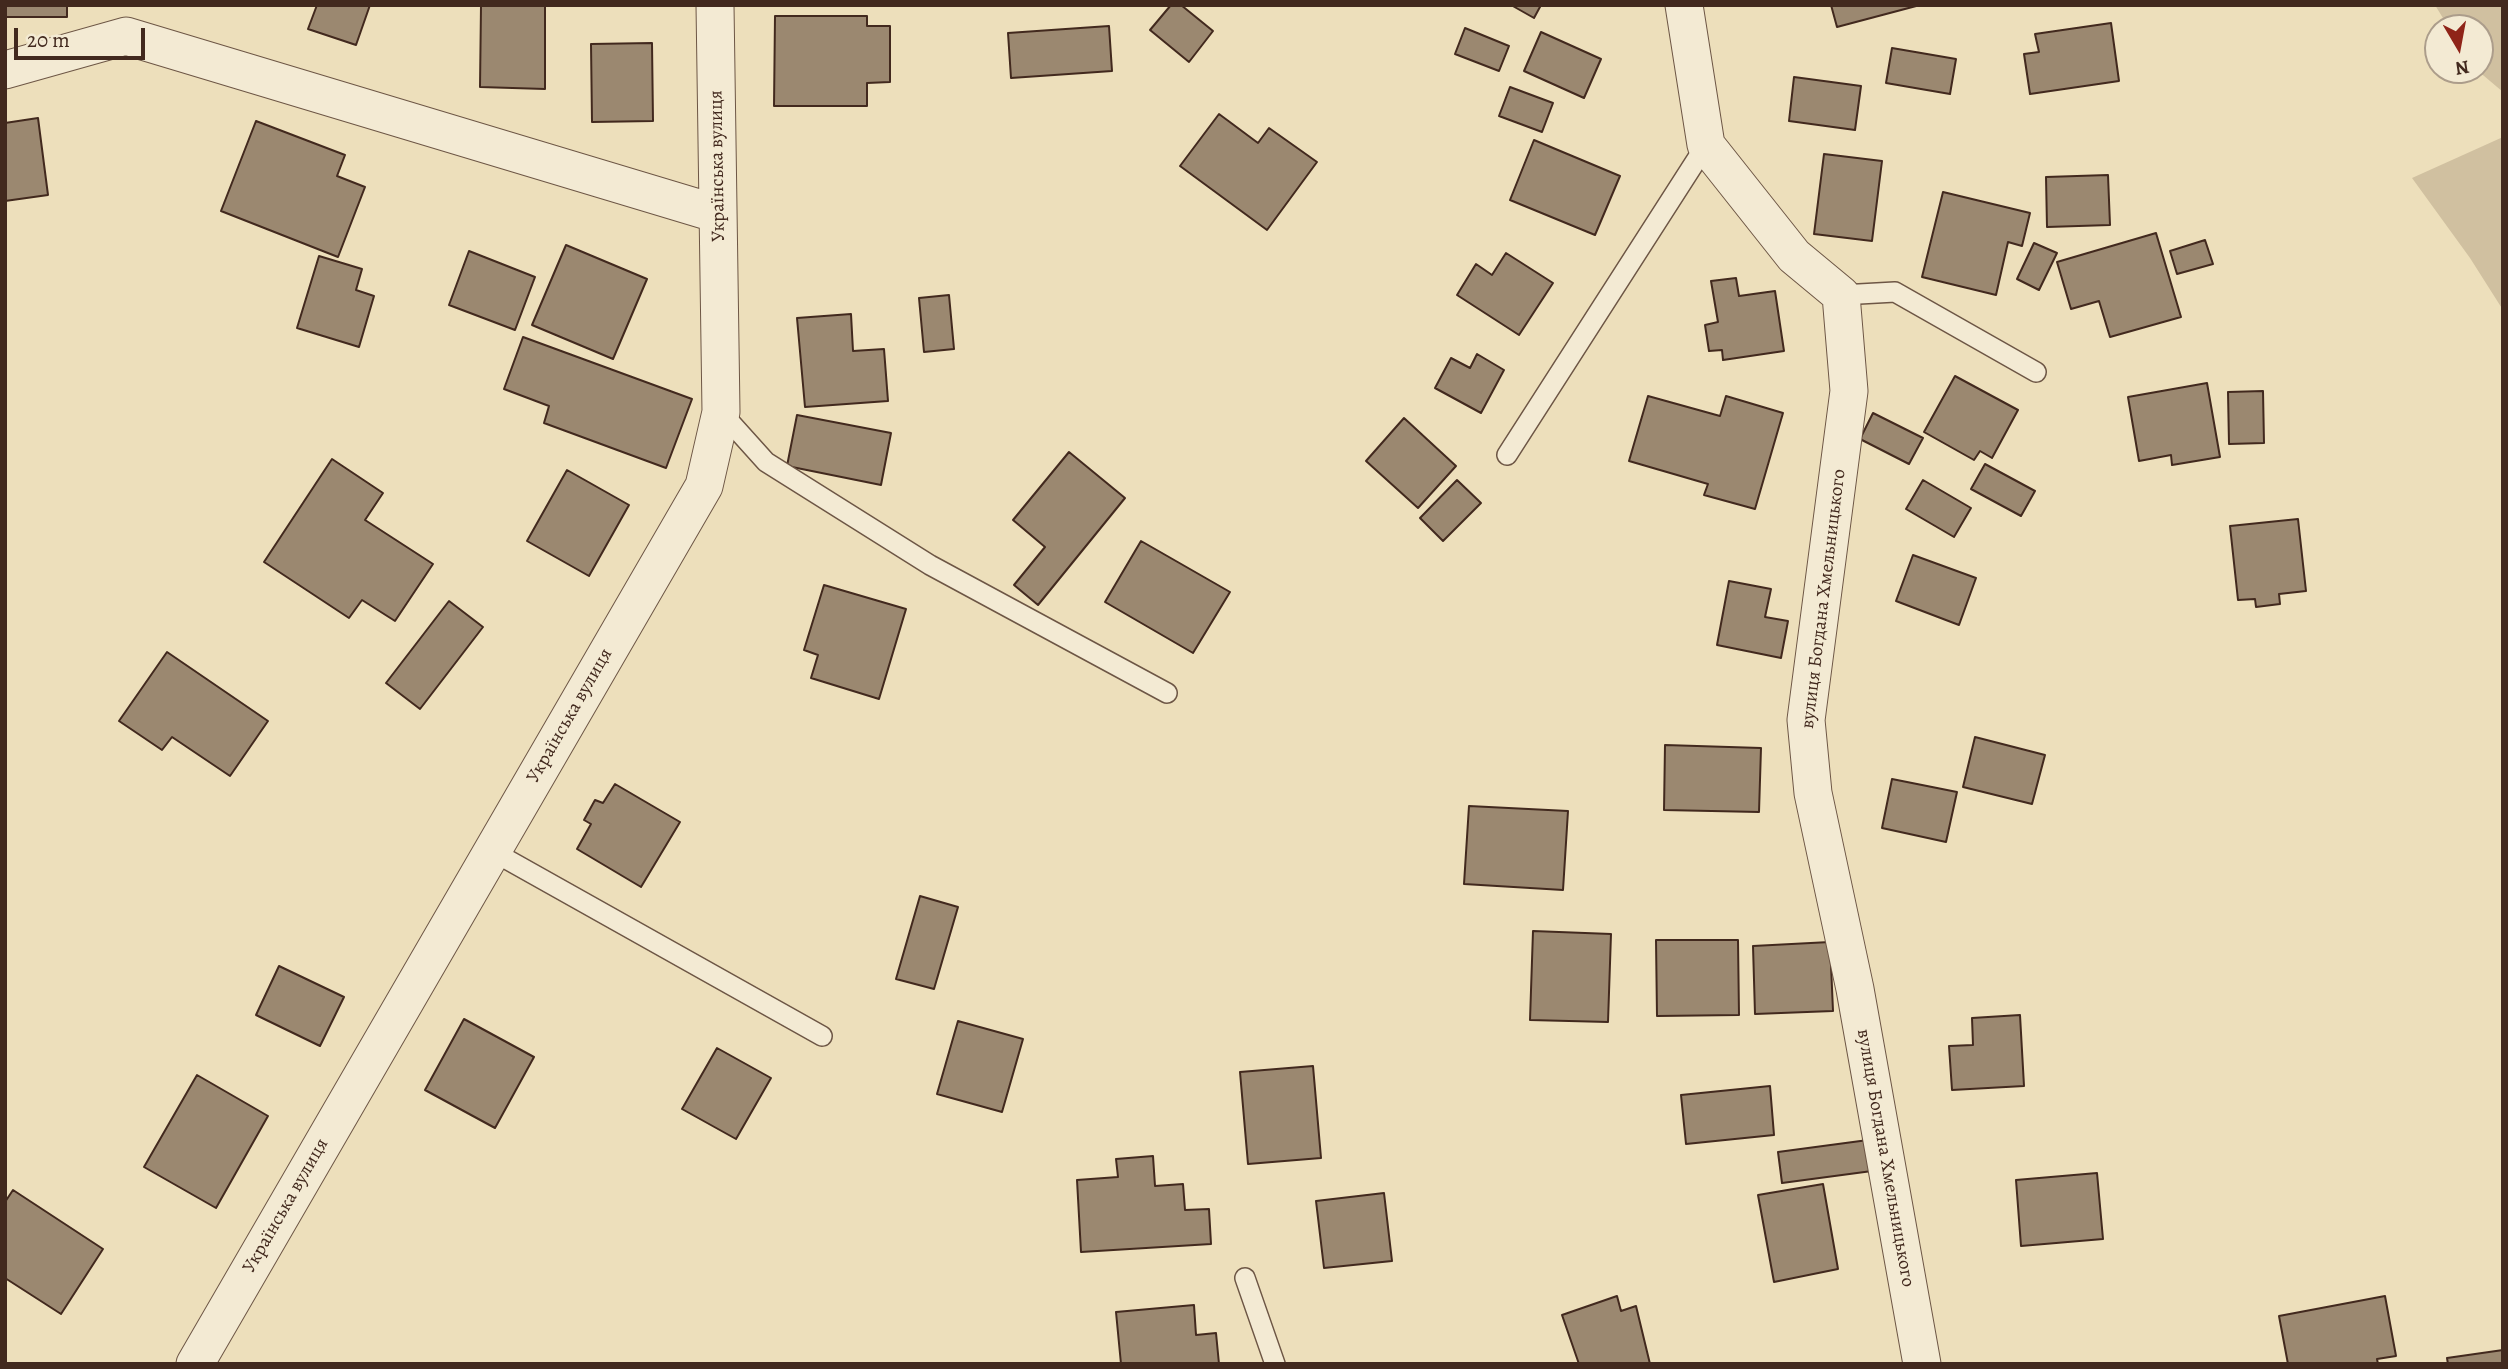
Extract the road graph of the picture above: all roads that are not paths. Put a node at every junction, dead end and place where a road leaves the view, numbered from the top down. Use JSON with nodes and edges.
{"nodes":[{"id":1,"x":715,"y":5,"type":"edge"},
{"id":2,"x":1684,"y":5,"type":"edge"},
{"id":3,"x":126,"y":21,"type":"edge"},
{"id":4,"x":5,"y":70,"type":"edge"},
{"id":5,"x":1706,"y":145,"type":"junction"},
{"id":6,"x":718,"y":214,"type":"junction"},
{"id":7,"x":1841,"y":295,"type":"junction"},
{"id":8,"x":2036,"y":372,"type":"dead end"},
{"id":9,"x":721,"y":412,"type":"junction"},
{"id":10,"x":1507,"y":455,"type":"dead end"},
{"id":11,"x":1167,"y":693,"type":"dead end"},
{"id":12,"x":492,"y":851,"type":"junction"},
{"id":13,"x":822,"y":1036,"type":"dead end"},
{"id":14,"x":1245,"y":1279,"type":"dead end"},
{"id":15,"x":194,"y":1364,"type":"edge"},
{"id":16,"x":1275,"y":1364,"type":"edge"},
{"id":17,"x":1922,"y":1364,"type":"edge"}],
"edges":[{"from":1,"to":6,"type":"street","name":"Українська вулиця"},
{"from":2,"to":5,"type":"street"},
{"from":3,"to":4,"type":"street"},
{"from":3,"to":6,"type":"street"},
{"from":5,"to":7,"type":"street"},
{"from":5,"to":10,"type":"lane"},
{"from":6,"to":9,"type":"street","name":"Українська вулиця"},
{"from":7,"to":8,"type":"lane"},
{"from":7,"to":17,"type":"street","name":"вулиця Богдана Хмельницького"},
{"from":9,"to":11,"type":"lane"},
{"from":9,"to":12,"type":"street","name":"Українська вулиця"},
{"from":12,"to":13,"type":"lane"},
{"from":12,"to":15,"type":"street","name":"Українська вулиця"},
{"from":14,"to":16,"type":"lane"}]}
